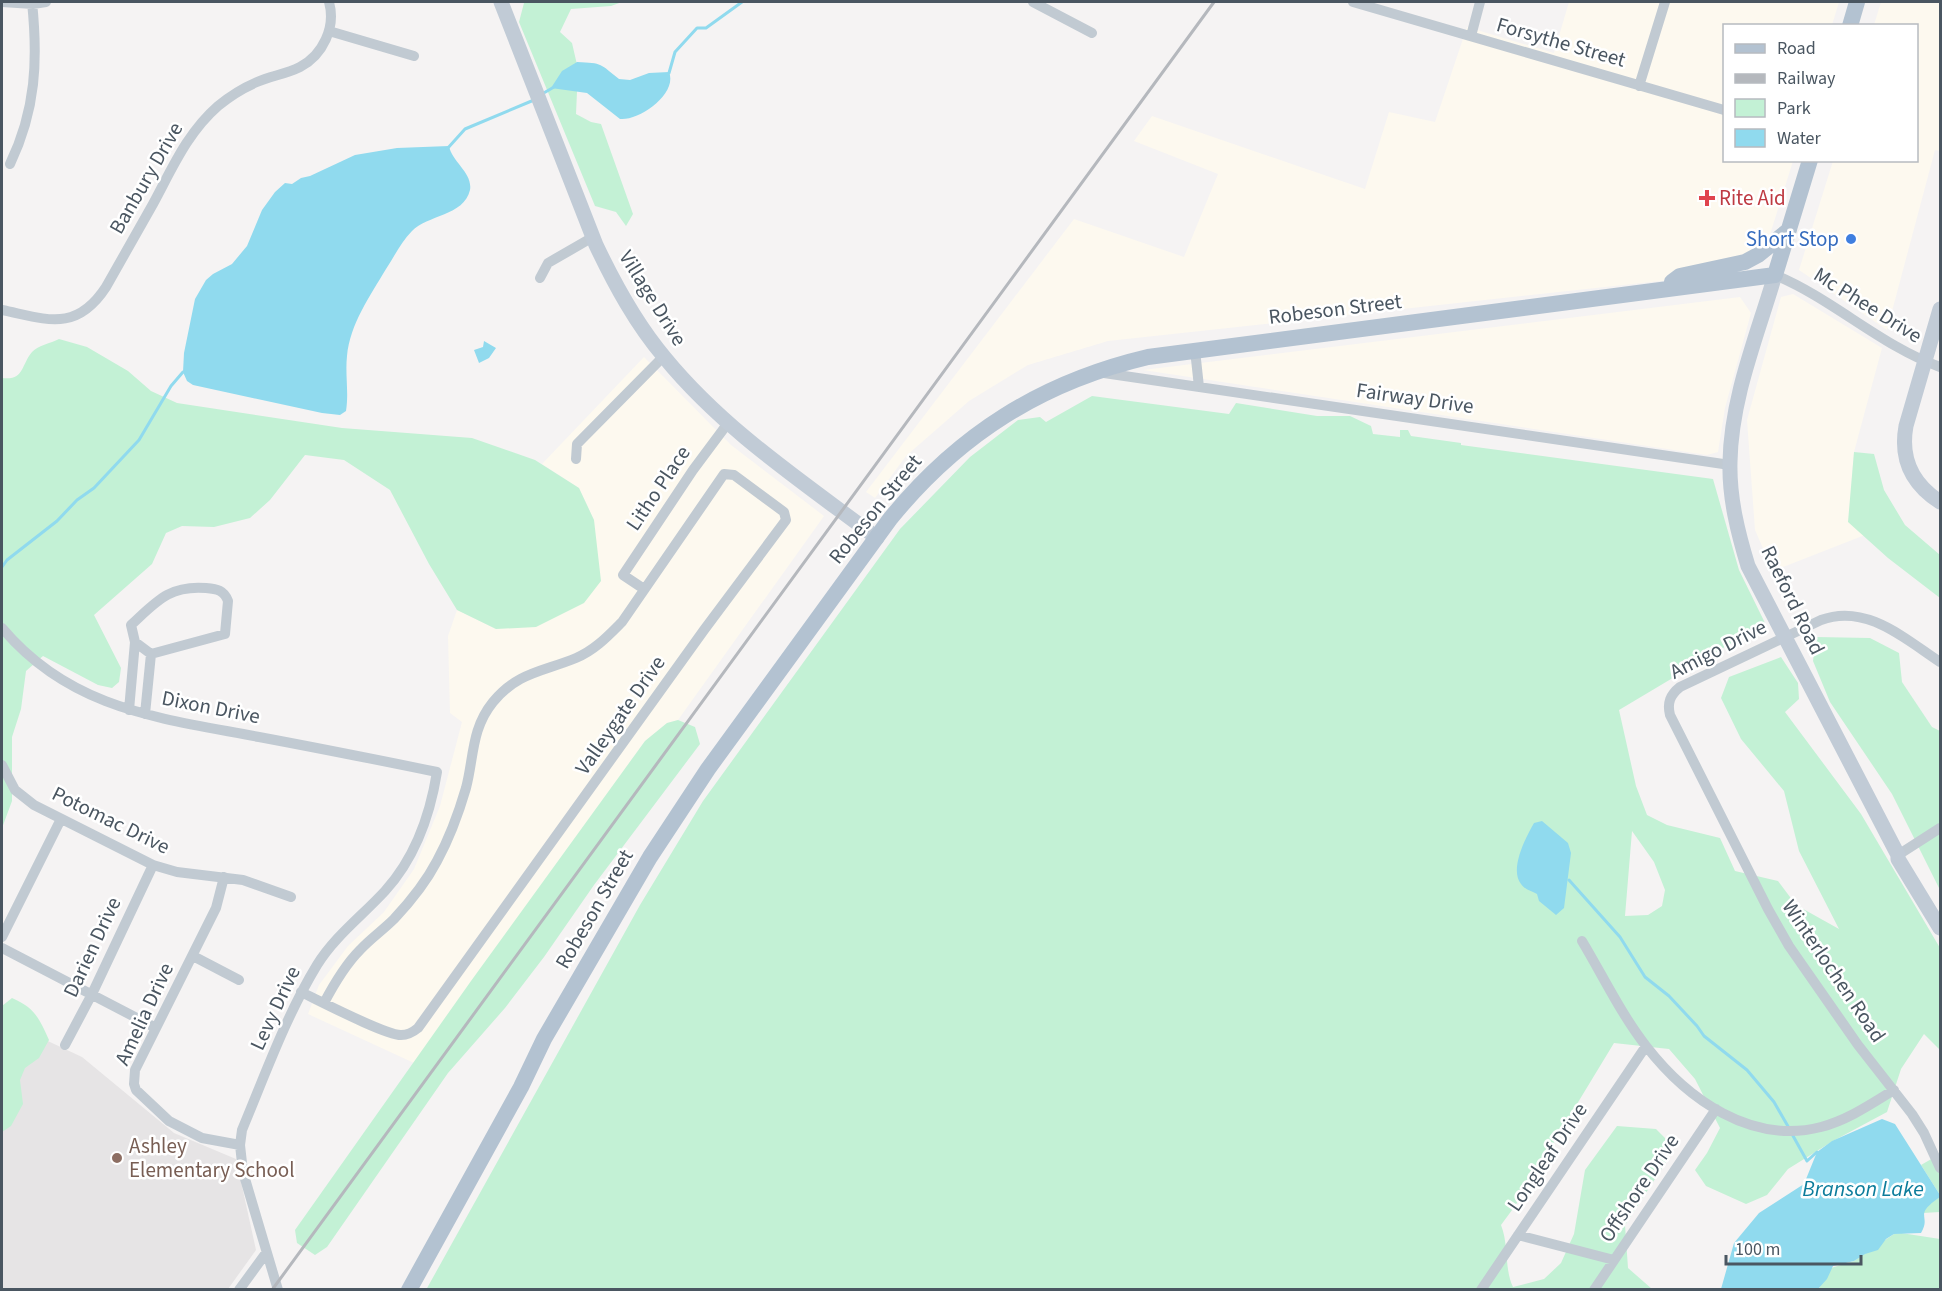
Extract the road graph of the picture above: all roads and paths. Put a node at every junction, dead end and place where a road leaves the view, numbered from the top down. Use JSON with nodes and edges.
{"nodes":[{"id":1,"x":2,"y":2,"type":"edge"},
{"id":2,"x":46,"y":2,"type":"edge"},
{"id":3,"x":329,"y":2,"type":"edge"},
{"id":4,"x":501,"y":2,"type":"edge"},
{"id":5,"x":1033,"y":2,"type":"edge"},
{"id":6,"x":1353,"y":2,"type":"edge"},
{"id":7,"x":1480,"y":2,"type":"edge"},
{"id":8,"x":1665,"y":2,"type":"edge"},
{"id":9,"x":1857,"y":2,"type":"edge"},
{"id":10,"x":33,"y":3,"type":"edge"},
{"id":11,"x":1851,"y":24,"type":"edge"},
{"id":12,"x":329,"y":31,"type":"junction"},
{"id":13,"x":1092,"y":33,"type":"dead end"},
{"id":14,"x":1471,"y":36,"type":"junction"},
{"id":15,"x":414,"y":56,"type":"dead end"},
{"id":16,"x":1639,"y":86,"type":"junction"},
{"id":17,"x":1723,"y":109,"type":"edge"},
{"id":18,"x":1809,"y":162,"type":"edge"},
{"id":19,"x":10,"y":164,"type":"dead end"},
{"id":20,"x":1789,"y":230,"type":"junction"},
{"id":21,"x":593,"y":237,"type":"junction"},
{"id":22,"x":1775,"y":275,"type":"junction"},
{"id":23,"x":540,"y":278,"type":"dead end"},
{"id":24,"x":1660,"y":290,"type":"junction"},
{"id":25,"x":1941,"y":309,"type":"edge"},
{"id":26,"x":2,"y":310,"type":"edge"},
{"id":27,"x":1195,"y":350,"type":"junction"},
{"id":28,"x":663,"y":357,"type":"junction"},
{"id":29,"x":1925,"y":362,"type":"junction"},
{"id":30,"x":1941,"y":367,"type":"edge"},
{"id":31,"x":1095,"y":372,"type":"junction"},
{"id":32,"x":1199,"y":387,"type":"junction"},
{"id":33,"x":728,"y":423,"type":"junction"},
{"id":34,"x":576,"y":459,"type":"dead end"},
{"id":35,"x":1730,"y":465,"type":"junction"},
{"id":36,"x":1941,"y":502,"type":"edge"},
{"id":37,"x":877,"y":538,"type":"junction"},
{"id":38,"x":644,"y":589,"type":"junction"},
{"id":39,"x":2,"y":628,"type":"edge"},
{"id":40,"x":1785,"y":637,"type":"junction"},
{"id":41,"x":135,"y":642,"type":"junction"},
{"id":42,"x":151,"y":654,"type":"junction"},
{"id":43,"x":1941,"y":662,"type":"edge"},
{"id":44,"x":129,"y":710,"type":"junction"},
{"id":45,"x":145,"y":714,"type":"junction"},
{"id":46,"x":1691,"y":757,"type":"joint"},
{"id":47,"x":2,"y":765,"type":"edge"},
{"id":48,"x":437,"y":772,"type":"joint"},
{"id":49,"x":61,"y":819,"type":"junction"},
{"id":50,"x":1941,"y":828,"type":"edge"},
{"id":51,"x":1898,"y":855,"type":"junction"},
{"id":52,"x":153,"y":865,"type":"junction"},
{"id":53,"x":224,"y":877,"type":"junction"},
{"id":54,"x":291,"y":897,"type":"dead end"},
{"id":55,"x":1941,"y":928,"type":"edge"},
{"id":56,"x":2,"y":937,"type":"edge"},
{"id":57,"x":1582,"y":941,"type":"dead end"},
{"id":58,"x":2,"y":948,"type":"edge"},
{"id":59,"x":193,"y":956,"type":"junction"},
{"id":60,"x":238,"y":980,"type":"dead end"},
{"id":61,"x":302,"y":992,"type":"junction"},
{"id":62,"x":92,"y":994,"type":"junction"},
{"id":63,"x":324,"y":1003,"type":"junction"},
{"id":64,"x":156,"y":1028,"type":"junction"},
{"id":65,"x":65,"y":1045,"type":"dead end"},
{"id":66,"x":1646,"y":1046,"type":"junction"},
{"id":67,"x":1894,"y":1090,"type":"junction"},
{"id":68,"x":1716,"y":1109,"type":"junction"},
{"id":69,"x":240,"y":1145,"type":"junction"},
{"id":70,"x":1941,"y":1168,"type":"edge"},
{"id":71,"x":1518,"y":1235,"type":"junction"},
{"id":72,"x":266,"y":1253,"type":"junction"},
{"id":73,"x":1614,"y":1260,"type":"junction"},
{"id":74,"x":239,"y":1290,"type":"edge"},
{"id":75,"x":278,"y":1290,"type":"edge"},
{"id":76,"x":409,"y":1290,"type":"edge"},
{"id":77,"x":1481,"y":1290,"type":"edge"},
{"id":78,"x":1594,"y":1290,"type":"edge"}],
"edges":[{"from":1,"to":10,"type":"street"},
{"from":2,"to":10,"type":"street"},
{"from":3,"to":12,"type":"street"},
{"from":4,"to":21,"type":"main road","name":"Village Drive"},
{"from":5,"to":13,"type":"street"},
{"from":6,"to":14,"type":"street","name":"Forsythe Street"},
{"from":7,"to":14,"type":"street"},
{"from":8,"to":16,"type":"street"},
{"from":9,"to":11,"type":"main road"},
{"from":10,"to":19,"type":"street"},
{"from":12,"to":15,"type":"street"},
{"from":12,"to":26,"type":"street","name":"Banbury Drive"},
{"from":14,"to":16,"type":"street","name":"Forsythe Street"},
{"from":16,"to":17,"type":"street","name":"Forsythe Street"},
{"from":18,"to":20,"type":"main road","name":"Raeford Road"},
{"from":20,"to":22,"type":"main road","name":"Raeford Road"},
{"from":20,"to":24,"type":"main road"},
{"from":21,"to":23,"type":"street"},
{"from":21,"to":28,"type":"main road","name":"Village Drive"},
{"from":22,"to":24,"type":"main road","name":"Robeson Street"},
{"from":22,"to":29,"type":"street","name":"Mc Phee Drive"},
{"from":22,"to":35,"type":"main road","name":"Raeford Road"},
{"from":24,"to":27,"type":"main road","name":"Robeson Street"},
{"from":25,"to":29,"type":"main road"},
{"from":27,"to":31,"type":"main road","name":"Robeson Street"},
{"from":27,"to":32,"type":"street"},
{"from":28,"to":33,"type":"main road","name":"Village Drive"},
{"from":28,"to":34,"type":"street"},
{"from":29,"to":30,"type":"street","name":"Mc Phee Drive"},
{"from":29,"to":36,"type":"main road"},
{"from":31,"to":32,"type":"street","name":"Fairway Drive"},
{"from":31,"to":37,"type":"main road","name":"Robeson Street"},
{"from":32,"to":35,"type":"street","name":"Fairway Drive"},
{"from":33,"to":37,"type":"main road","name":"Village Drive"},
{"from":33,"to":38,"type":"street","name":"Litho Place"},
{"from":35,"to":40,"type":"main road","name":"Raeford Road"},
{"from":37,"to":76,"type":"main road","name":"Robeson Street"},
{"from":38,"to":63,"type":"street","name":"Valleygate Drive"},
{"from":38,"to":63,"type":"street","name":"Valleygate Drive"},
{"from":39,"to":44,"type":"street","name":"Dixon Drive"},
{"from":40,"to":43,"type":"street","name":"Amigo Drive"},
{"from":40,"to":46,"type":"street","name":"Amigo Drive"},
{"from":40,"to":51,"type":"main road","name":"Raeford Road"},
{"from":41,"to":42,"type":"street"},
{"from":41,"to":42,"type":"street"},
{"from":41,"to":44,"type":"street"},
{"from":42,"to":45,"type":"street"},
{"from":44,"to":45,"type":"street","name":"Dixon Drive"},
{"from":45,"to":48,"type":"street","name":"Dixon Drive"},
{"from":46,"to":67,"type":"street","name":"Winterlochen Road"},
{"from":47,"to":49,"type":"street","name":"Potomac Drive"},
{"from":48,"to":61,"type":"street","name":"Levy Drive"},
{"from":49,"to":52,"type":"street","name":"Potomac Drive"},
{"from":49,"to":56,"type":"street"},
{"from":50,"to":51,"type":"street"},
{"from":51,"to":55,"type":"main road","name":"Raeford Road"},
{"from":52,"to":53,"type":"street","name":"Potomac Drive"},
{"from":52,"to":62,"type":"street","name":"Darien Drive"},
{"from":53,"to":54,"type":"street","name":"Potomac Drive"},
{"from":53,"to":59,"type":"street","name":"Amelia Drive"},
{"from":57,"to":66,"type":"street"},
{"from":58,"to":62,"type":"street"},
{"from":59,"to":60,"type":"street"},
{"from":59,"to":64,"type":"street","name":"Amelia Drive"},
{"from":61,"to":63,"type":"street","name":"Valleygate Drive"},
{"from":61,"to":69,"type":"street","name":"Levy Drive"},
{"from":62,"to":64,"type":"street"},
{"from":62,"to":65,"type":"street","name":"Darien Drive"},
{"from":64,"to":69,"type":"street","name":"Amelia Drive"},
{"from":66,"to":68,"type":"street"},
{"from":66,"to":71,"type":"street","name":"Longleaf Drive"},
{"from":67,"to":68,"type":"street"},
{"from":67,"to":70,"type":"street","name":"Winterlochen Road"},
{"from":68,"to":73,"type":"street","name":"Offshore Drive"},
{"from":69,"to":72,"type":"street","name":"Levy Drive"},
{"from":71,"to":73,"type":"street"},
{"from":71,"to":77,"type":"street","name":"Longleaf Drive"},
{"from":72,"to":74,"type":"street"},
{"from":72,"to":75,"type":"street","name":"Levy Drive"},
{"from":73,"to":78,"type":"street","name":"Offshore Drive"}]}
